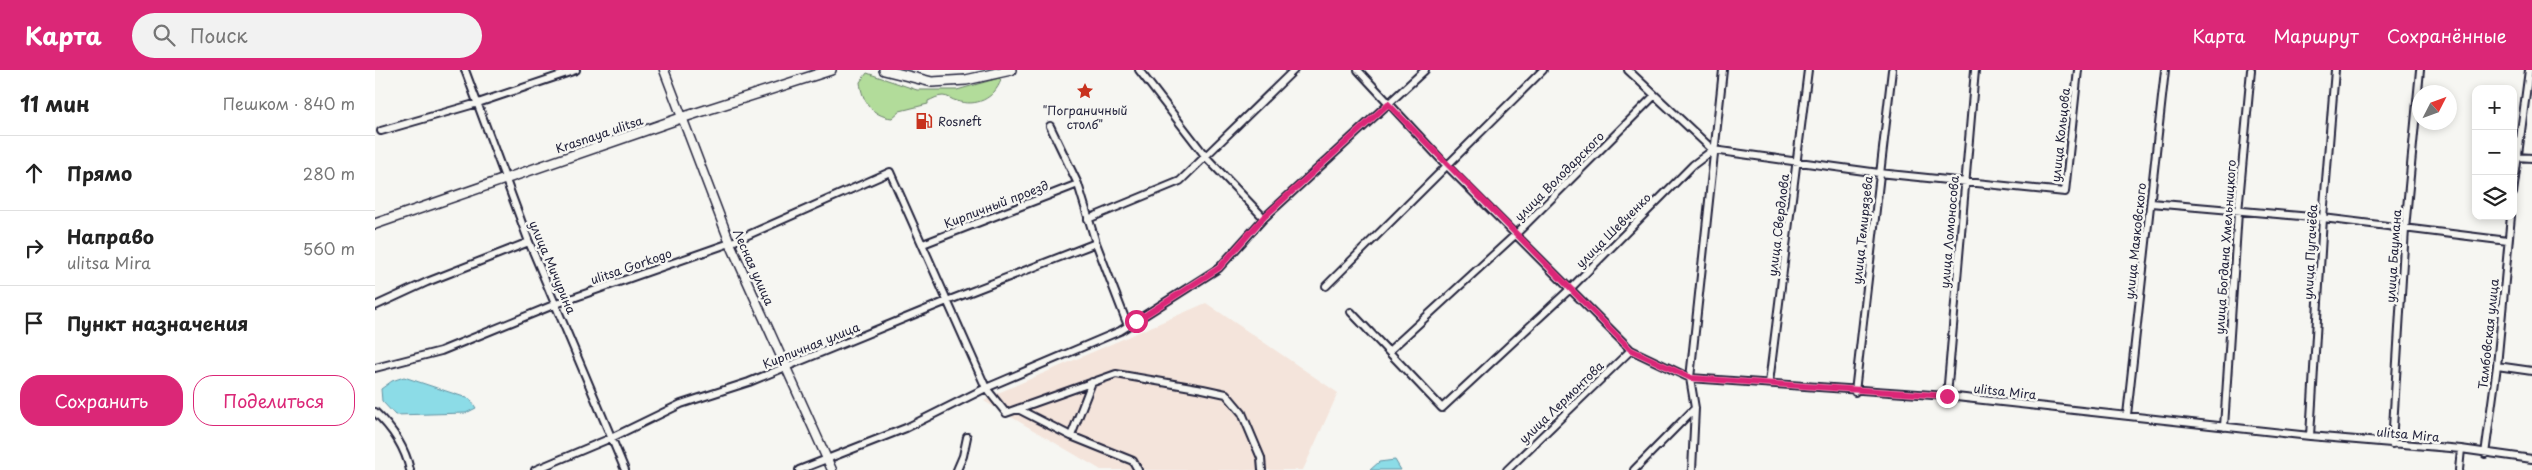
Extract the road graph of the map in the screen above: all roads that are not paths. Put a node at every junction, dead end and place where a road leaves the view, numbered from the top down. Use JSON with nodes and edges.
{"nodes":[{"id":1,"x":465,"y":70,"type":"edge"},
{"id":2,"x":577,"y":70,"type":"edge"},
{"id":3,"x":664,"y":70,"type":"edge"},
{"id":4,"x":831,"y":70,"type":"edge"},
{"id":5,"x":884,"y":70,"type":"edge"},
{"id":6,"x":1011,"y":70,"type":"edge"},
{"id":7,"x":1139,"y":70,"type":"edge"},
{"id":8,"x":1294,"y":70,"type":"edge"},
{"id":9,"x":1358,"y":70,"type":"edge"},
{"id":10,"x":1425,"y":70,"type":"edge"},
{"id":11,"x":1543,"y":70,"type":"edge"},
{"id":12,"x":1628,"y":70,"type":"edge"},
{"id":13,"x":1723,"y":70,"type":"edge"},
{"id":14,"x":1808,"y":70,"type":"edge"},
{"id":15,"x":1892,"y":70,"type":"edge"},
{"id":16,"x":1975,"y":70,"type":"edge"},
{"id":17,"x":2079,"y":70,"type":"edge"},
{"id":18,"x":2165,"y":70,"type":"edge"},
{"id":19,"x":2251,"y":70,"type":"edge"},
{"id":20,"x":2335,"y":70,"type":"edge"},
{"id":21,"x":2420,"y":70,"type":"edge"},
{"id":22,"x":2530,"y":72,"type":"edge"},
{"id":23,"x":1654,"y":96,"type":"junction"},
{"id":24,"x":478,"y":103,"type":"junction"},
{"id":25,"x":1388,"y":104,"type":"junction"},
{"id":26,"x":681,"y":118,"type":"junction"},
{"id":27,"x":1050,"y":126,"type":"dead end"},
{"id":28,"x":381,"y":131,"type":"dead end"},
{"id":29,"x":1713,"y":150,"type":"junction"},
{"id":30,"x":1205,"y":157,"type":"junction"},
{"id":31,"x":2517,"y":157,"type":"joint"},
{"id":32,"x":2532,"y":158,"type":"edge"},
{"id":33,"x":1797,"y":161,"type":"junction"},
{"id":34,"x":1447,"y":166,"type":"junction"},
{"id":35,"x":1879,"y":173,"type":"junction"},
{"id":36,"x":504,"y":180,"type":"junction"},
{"id":37,"x":1965,"y":181,"type":"junction"},
{"id":38,"x":1078,"y":184,"type":"junction"},
{"id":39,"x":2151,"y":203,"type":"junction"},
{"id":40,"x":2238,"y":212,"type":"junction"},
{"id":41,"x":1263,"y":218,"type":"junction"},
{"id":42,"x":2323,"y":218,"type":"junction"},
{"id":43,"x":1088,"y":220,"type":"junction"},
{"id":44,"x":2511,"y":220,"type":"edge"},
{"id":45,"x":375,"y":224,"type":"edge"},
{"id":46,"x":2405,"y":229,"type":"junction"},
{"id":47,"x":1515,"y":235,"type":"junction"},
{"id":48,"x":2508,"y":241,"type":"junction"},
{"id":49,"x":529,"y":242,"type":"junction"},
{"id":50,"x":1096,"y":243,"type":"junction"},
{"id":51,"x":730,"y":244,"type":"junction"},
{"id":52,"x":923,"y":244,"type":"junction"},
{"id":53,"x":1326,"y":286,"type":"dead end"},
{"id":54,"x":1570,"y":289,"type":"junction"},
{"id":55,"x":947,"y":301,"type":"junction"},
{"id":56,"x":557,"y":304,"type":"junction"},
{"id":57,"x":375,"y":306,"type":"edge"},
{"id":58,"x":1351,"y":312,"type":"dead end"},
{"id":59,"x":1128,"y":326,"type":"junction"},
{"id":60,"x":1631,"y":350,"type":"junction"},
{"id":61,"x":1389,"y":351,"type":"junction"},
{"id":62,"x":2497,"y":366,"type":"junction"},
{"id":63,"x":375,"y":368,"type":"edge"},
{"id":64,"x":786,"y":368,"type":"junction"},
{"id":65,"x":2532,"y":371,"type":"edge"},
{"id":66,"x":1691,"y":378,"type":"junction"},
{"id":67,"x":1092,"y":382,"type":"junction"},
{"id":68,"x":1769,"y":383,"type":"junction"},
{"id":69,"x":986,"y":388,"type":"junction"},
{"id":70,"x":1855,"y":392,"type":"junction"},
{"id":71,"x":1947,"y":396,"type":"junction"},
{"id":72,"x":1695,"y":408,"type":"junction"},
{"id":73,"x":1018,"y":409,"type":"junction"},
{"id":74,"x":375,"y":412,"type":"edge"},
{"id":75,"x":2127,"y":415,"type":"junction"},
{"id":76,"x":2224,"y":427,"type":"junction"},
{"id":77,"x":1071,"y":436,"type":"junction"},
{"id":78,"x":2311,"y":436,"type":"junction"},
{"id":79,"x":967,"y":437,"type":"dead end"},
{"id":80,"x":611,"y":438,"type":"junction"},
{"id":81,"x":2392,"y":444,"type":"junction"},
{"id":82,"x":2461,"y":450,"type":"junction"},
{"id":83,"x":2485,"y":454,"type":"junction"},
{"id":84,"x":827,"y":458,"type":"junction"},
{"id":85,"x":2532,"y":459,"type":"edge"},
{"id":86,"x":410,"y":470,"type":"edge"},
{"id":87,"x":535,"y":470,"type":"edge"},
{"id":88,"x":625,"y":470,"type":"edge"},
{"id":89,"x":799,"y":470,"type":"edge"},
{"id":90,"x":832,"y":470,"type":"edge"},
{"id":91,"x":957,"y":470,"type":"edge"},
{"id":92,"x":1138,"y":470,"type":"edge"},
{"id":93,"x":1262,"y":470,"type":"edge"},
{"id":94,"x":1507,"y":470,"type":"edge"},
{"id":95,"x":1634,"y":470,"type":"edge"},
{"id":96,"x":1692,"y":470,"type":"edge"},
{"id":97,"x":2459,"y":470,"type":"edge"}],
"edges":[{"from":1,"to":24,"type":"street","name":"улица Мичурина"},
{"from":2,"to":24,"type":"street"},
{"from":3,"to":26,"type":"street","name":"Лесная улица"},
{"from":4,"to":26,"type":"main road","name":"Krasnaya ulitsa"},
{"from":5,"to":6,"type":"main road"},
{"from":7,"to":30,"type":"street"},
{"from":8,"to":30,"type":"street"},
{"from":9,"to":25,"type":"street","name":"ulitsa Mira"},
{"from":10,"to":25,"type":"street"},
{"from":11,"to":34,"type":"street"},
{"from":12,"to":23,"type":"street"},
{"from":13,"to":29,"type":"street"},
{"from":14,"to":33,"type":"street","name":"улица Свердлова"},
{"from":15,"to":35,"type":"street","name":"улица Темирязева"},
{"from":16,"to":37,"type":"street","name":"улица Ломоносова"},
{"from":17,"to":37,"type":"street","name":"улица Кольцова"},
{"from":18,"to":39,"type":"street","name":"улица Маяковского"},
{"from":19,"to":40,"type":"street","name":"улица Богдана Хмельницкого"},
{"from":20,"to":42,"type":"street","name":"улица Пугачёва"},
{"from":21,"to":46,"type":"street","name":"улица Баумана"},
{"from":22,"to":31,"type":"street"},
{"from":23,"to":29,"type":"street"},
{"from":23,"to":47,"type":"street","name":"улица Володарского"},
{"from":24,"to":28,"type":"street"},
{"from":24,"to":36,"type":"street","name":"улица Мичурина"},
{"from":25,"to":34,"type":"street","name":"ulitsa Mira"},
{"from":25,"to":41,"type":"street"},
{"from":26,"to":36,"type":"main road","name":"Krasnaya ulitsa"},
{"from":26,"to":51,"type":"street","name":"Лесная улица"},
{"from":27,"to":38,"type":"street"},
{"from":29,"to":33,"type":"street"},
{"from":29,"to":54,"type":"street","name":"улица Шевченко"},
{"from":29,"to":66,"type":"street"},
{"from":30,"to":41,"type":"street"},
{"from":30,"to":43,"type":"street"},
{"from":31,"to":32,"type":"street"},
{"from":33,"to":35,"type":"street"},
{"from":33,"to":68,"type":"street","name":"улица Свердлова"},
{"from":34,"to":47,"type":"street","name":"ulitsa Mira"},
{"from":34,"to":53,"type":"street"},
{"from":35,"to":37,"type":"street"},
{"from":35,"to":70,"type":"street","name":"улица Темирязева"},
{"from":36,"to":45,"type":"main road","name":"Krasnaya ulitsa"},
{"from":36,"to":49,"type":"street","name":"улица Мичурина"},
{"from":37,"to":71,"type":"street","name":"улица Ломоносова"},
{"from":38,"to":43,"type":"street"},
{"from":38,"to":52,"type":"street","name":"Кирпичный проезд"},
{"from":39,"to":40,"type":"street"},
{"from":39,"to":75,"type":"street","name":"улица Маяковского"},
{"from":40,"to":42,"type":"street"},
{"from":40,"to":76,"type":"street","name":"улица Богдана Хмельницкого"},
{"from":41,"to":59,"type":"street"},
{"from":42,"to":46,"type":"street"},
{"from":42,"to":78,"type":"street","name":"улица Пугачёва"},
{"from":43,"to":50,"type":"street"},
{"from":44,"to":48,"type":"street","name":"Тамбовская улица"},
{"from":46,"to":48,"type":"street"},
{"from":46,"to":81,"type":"street","name":"улица Баумана"},
{"from":47,"to":54,"type":"street","name":"ulitsa Mira"},
{"from":47,"to":61,"type":"street","name":"улица Володарского"},
{"from":48,"to":62,"type":"street","name":"Тамбовская улица"},
{"from":49,"to":56,"type":"street","name":"улица Мичурина"},
{"from":49,"to":57,"type":"street"},
{"from":50,"to":55,"type":"street","name":"Кирпичная улица"},
{"from":50,"to":59,"type":"street"},
{"from":51,"to":52,"type":"street","name":"ulitsa Gorkogo"},
{"from":51,"to":56,"type":"street","name":"ulitsa Gorkogo"},
{"from":51,"to":64,"type":"street","name":"Лесная улица"},
{"from":52,"to":55,"type":"street"},
{"from":54,"to":60,"type":"street","name":"ulitsa Mira"},
{"from":54,"to":61,"type":"street","name":"улица Шевченко"},
{"from":55,"to":64,"type":"street","name":"Кирпичная улица"},
{"from":55,"to":69,"type":"street"},
{"from":56,"to":63,"type":"street","name":"ulitsa Gorkogo"},
{"from":56,"to":80,"type":"street","name":"улица Мичурина"},
{"from":58,"to":61,"type":"street"},
{"from":59,"to":69,"type":"street"},
{"from":60,"to":66,"type":"street","name":"ulitsa Mira"},
{"from":60,"to":94,"type":"street","name":"улица Лермонтова"},
{"from":62,"to":65,"type":"street"},
{"from":62,"to":83,"type":"street","name":"Тамбовская улица"},
{"from":64,"to":80,"type":"street","name":"Кирпичная улица"},
{"from":64,"to":84,"type":"street","name":"Лесная улица"},
{"from":66,"to":68,"type":"street","name":"ulitsa Mira"},
{"from":66,"to":72,"type":"street"},
{"from":67,"to":73,"type":"street"},
{"from":67,"to":77,"type":"street"},
{"from":67,"to":93,"type":"street"},
{"from":68,"to":70,"type":"street","name":"ulitsa Mira"},
{"from":69,"to":73,"type":"street"},
{"from":69,"to":84,"type":"street"},
{"from":70,"to":71,"type":"street","name":"ulitsa Mira"},
{"from":71,"to":75,"type":"street","name":"ulitsa Mira"},
{"from":72,"to":95,"type":"street"},
{"from":72,"to":96,"type":"street"},
{"from":73,"to":77,"type":"street"},
{"from":74,"to":86,"type":"street"},
{"from":75,"to":76,"type":"street","name":"ulitsa Mira"},
{"from":76,"to":78,"type":"street","name":"ulitsa Mira"},
{"from":77,"to":92,"type":"street"},
{"from":78,"to":81,"type":"street","name":"ulitsa Mira"},
{"from":79,"to":91,"type":"street"},
{"from":80,"to":87,"type":"street","name":"Кирпичная улица"},
{"from":80,"to":88,"type":"street","name":"улица Мичурина"},
{"from":81,"to":82,"type":"street","name":"ulitsa Mira"},
{"from":82,"to":83,"type":"street","name":"ulitsa Mira"},
{"from":82,"to":97,"type":"street"},
{"from":83,"to":85,"type":"street","name":"ulitsa Mira"},
{"from":84,"to":89,"type":"street"},
{"from":84,"to":90,"type":"street","name":"Лесная улица"}]}
